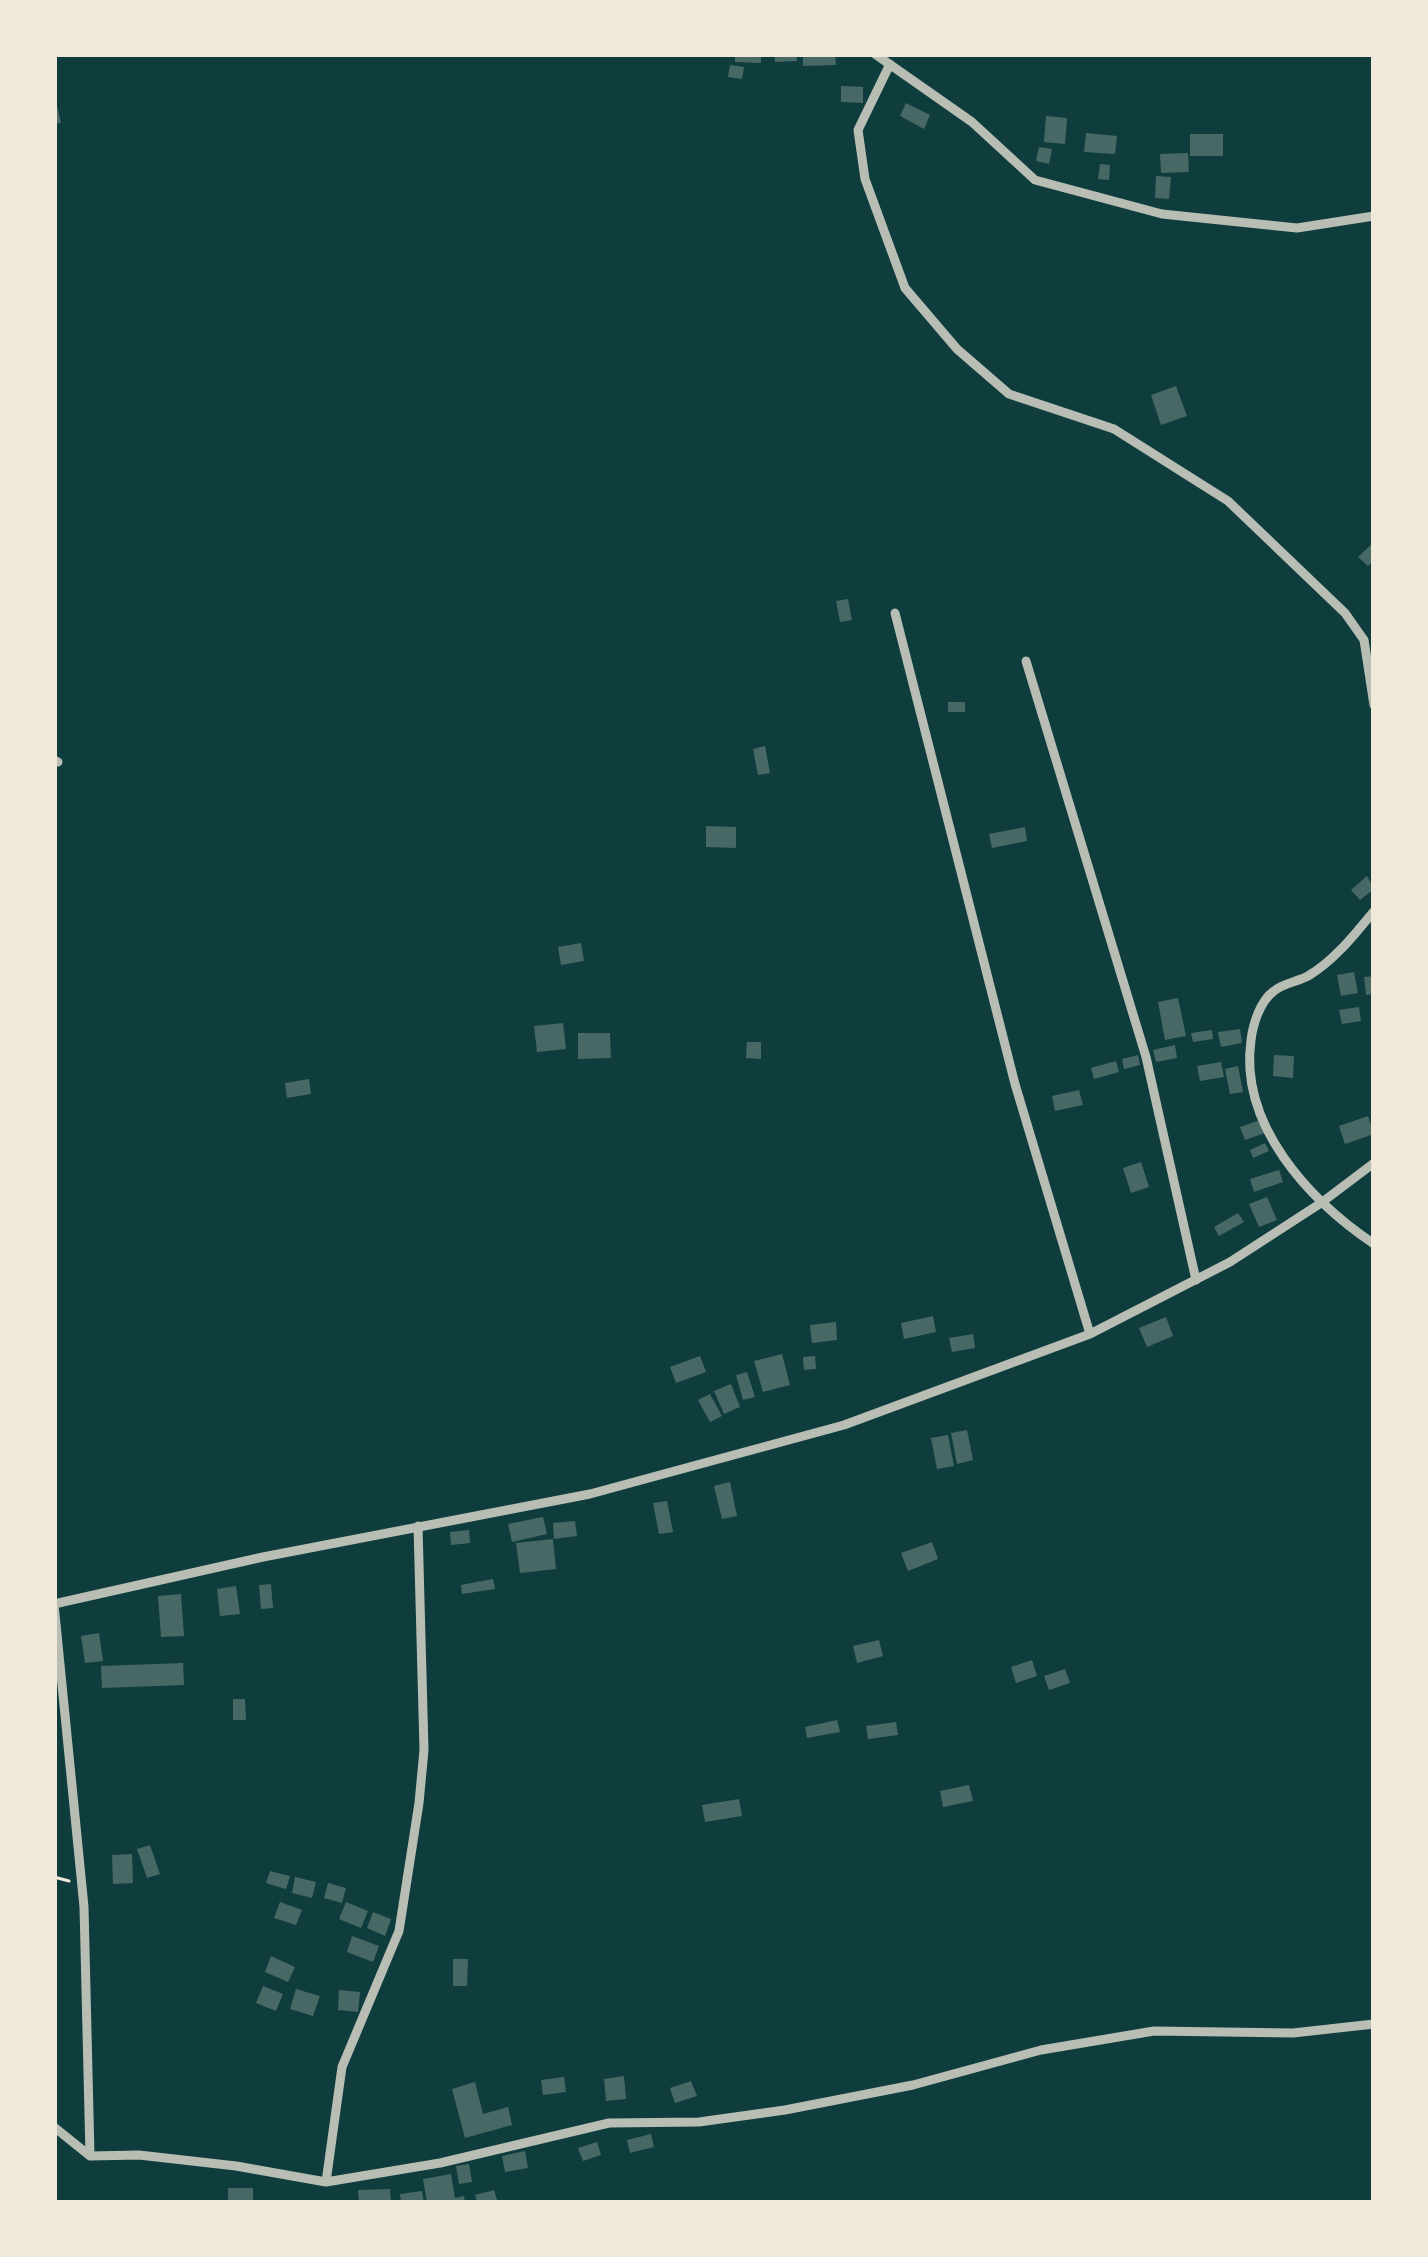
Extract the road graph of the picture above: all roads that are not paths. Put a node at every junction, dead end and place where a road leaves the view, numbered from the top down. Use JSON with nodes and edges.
{"nodes":[{"id":1,"x":875,"y":54,"type":"edge"},
{"id":2,"x":890,"y":64,"type":"junction"},
{"id":3,"x":1374,"y":216,"type":"edge"},
{"id":4,"x":895,"y":613,"type":"dead end"},
{"id":5,"x":1026,"y":661,"type":"dead end"},
{"id":6,"x":1374,"y":705,"type":"edge"},
{"id":7,"x":1374,"y":911,"type":"edge"},
{"id":8,"x":1374,"y":1163,"type":"edge"},
{"id":9,"x":1322,"y":1204,"type":"junction"},
{"id":10,"x":1374,"y":1244,"type":"edge"},
{"id":11,"x":1196,"y":1280,"type":"junction"},
{"id":12,"x":1090,"y":1334,"type":"junction"},
{"id":13,"x":418,"y":1526,"type":"junction"},
{"id":14,"x":54,"y":1604,"type":"edge"},
{"id":15,"x":1374,"y":2024,"type":"edge"},
{"id":16,"x":54,"y":2126,"type":"edge"},
{"id":17,"x":90,"y":2156,"type":"junction"},
{"id":18,"x":326,"y":2182,"type":"junction"}],
"edges":[{"from":1,"to":2,"type":"street"},
{"from":2,"to":3,"type":"street"},
{"from":2,"to":6,"type":"street"},
{"from":4,"to":12,"type":"street"},
{"from":5,"to":11,"type":"street"},
{"from":7,"to":9,"type":"street"},
{"from":8,"to":9,"type":"street"},
{"from":9,"to":10,"type":"street"},
{"from":9,"to":11,"type":"street"},
{"from":11,"to":12,"type":"street"},
{"from":12,"to":13,"type":"street"},
{"from":13,"to":14,"type":"street"},
{"from":13,"to":18,"type":"street"},
{"from":14,"to":17,"type":"street"},
{"from":15,"to":18,"type":"street"},
{"from":16,"to":17,"type":"street"},
{"from":17,"to":18,"type":"street"}]}
